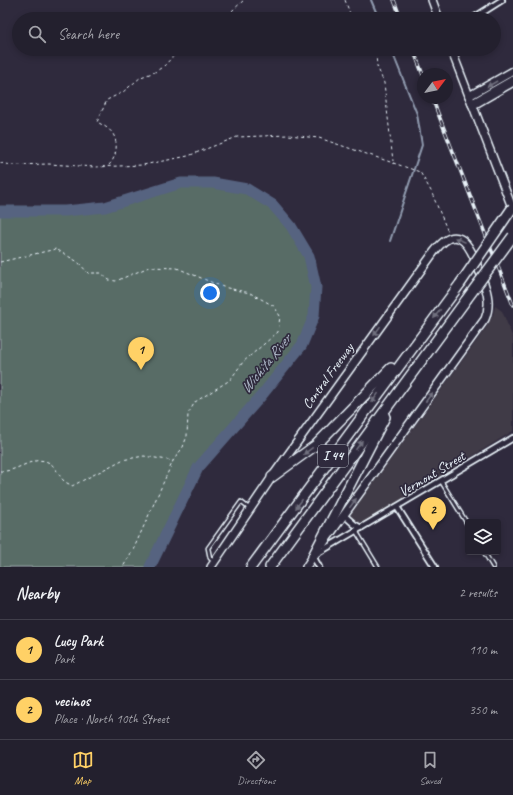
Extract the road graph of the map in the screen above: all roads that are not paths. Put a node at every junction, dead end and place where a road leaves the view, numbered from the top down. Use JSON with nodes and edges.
{"nodes":[{"id":1,"x":432,"y":0,"type":"edge"},
{"id":2,"x":502,"y":0,"type":"edge"},
{"id":3,"x":436,"y":12,"type":"edge"},
{"id":4,"x":483,"y":12,"type":"edge"},
{"id":5,"x":454,"y":56,"type":"edge"},
{"id":6,"x":513,"y":71,"type":"edge"},
{"id":7,"x":513,"y":81,"type":"edge"},
{"id":8,"x":471,"y":100,"type":"junction"},
{"id":9,"x":513,"y":209,"type":"edge"},
{"id":10,"x":513,"y":236,"type":"edge"},
{"id":11,"x":414,"y":344,"type":"junction"},
{"id":12,"x":399,"y":390,"type":"junction"},
{"id":13,"x":513,"y":438,"type":"edge"},
{"id":14,"x":272,"y":477,"type":"junction"},
{"id":15,"x":441,"y":481,"type":"junction"},
{"id":16,"x":397,"y":507,"type":"junction"},
{"id":17,"x":250,"y":510,"type":"junction"},
{"id":18,"x":344,"y":515,"type":"junction"},
{"id":19,"x":465,"y":521,"type":"edge"},
{"id":20,"x":361,"y":528,"type":"junction"},
{"id":21,"x":356,"y":531,"type":"junction"},
{"id":22,"x":486,"y":555,"type":"edge"},
{"id":23,"x":313,"y":556,"type":"junction"},
{"id":24,"x":213,"y":564,"type":"edge"},
{"id":25,"x":251,"y":567,"type":"edge"},
{"id":26,"x":270,"y":567,"type":"edge"},
{"id":27,"x":306,"y":567,"type":"edge"},
{"id":28,"x":319,"y":567,"type":"edge"},
{"id":29,"x":378,"y":567,"type":"edge"},
{"id":30,"x":436,"y":567,"type":"edge"},
{"id":31,"x":493,"y":567,"type":"edge"}],
"edges":[{"from":1,"to":3,"type":"main road"},
{"from":2,"to":4,"type":"street"},
{"from":5,"to":8,"type":"main road"},
{"from":6,"to":8,"type":"main road","one_way":true},
{"from":7,"to":8,"type":"highway"},
{"from":8,"to":9,"type":"main road"},
{"from":9,"to":11,"type":"highway","number":"I 44","one_way":true,"bridge":true},
{"from":10,"to":12,"type":"highway","number":"I 44","bridge":true},
{"from":11,"to":14,"type":"highway","one_way":true},
{"from":11,"to":25,"type":"highway","number":"I 44","one_way":true},
{"from":12,"to":23,"type":"highway"},
{"from":26,"to":12,"type":"highway","number":"I 44","one_way":true},
{"from":13,"to":15,"type":"street","name":"Vermont Street"},
{"from":14,"to":17,"type":"main road","name":"Central Freeway"},
{"from":18,"to":14,"type":"main road","name":"Central Freeway","one_way":true},
{"from":15,"to":16,"type":"street","name":"Vermont Street"},
{"from":15,"to":19,"type":"lane"},
{"from":16,"to":20,"type":"street","name":"Vermont Street"},
{"from":16,"to":30,"type":"street"},
{"from":17,"to":24,"type":"main road","name":"Central Freeway"},
{"from":17,"to":24,"type":"lane"},
{"from":18,"to":20,"type":"street"},
{"from":18,"to":23,"type":"main road"},
{"from":20,"to":21,"type":"street","name":"Vermont Street"},
{"from":21,"to":23,"type":"street","name":"Vermont Street"},
{"from":21,"to":29,"type":"lane"},
{"from":22,"to":31,"type":"lane"},
{"from":23,"to":27,"type":"main road"},
{"from":23,"to":28,"type":"street"}]}
